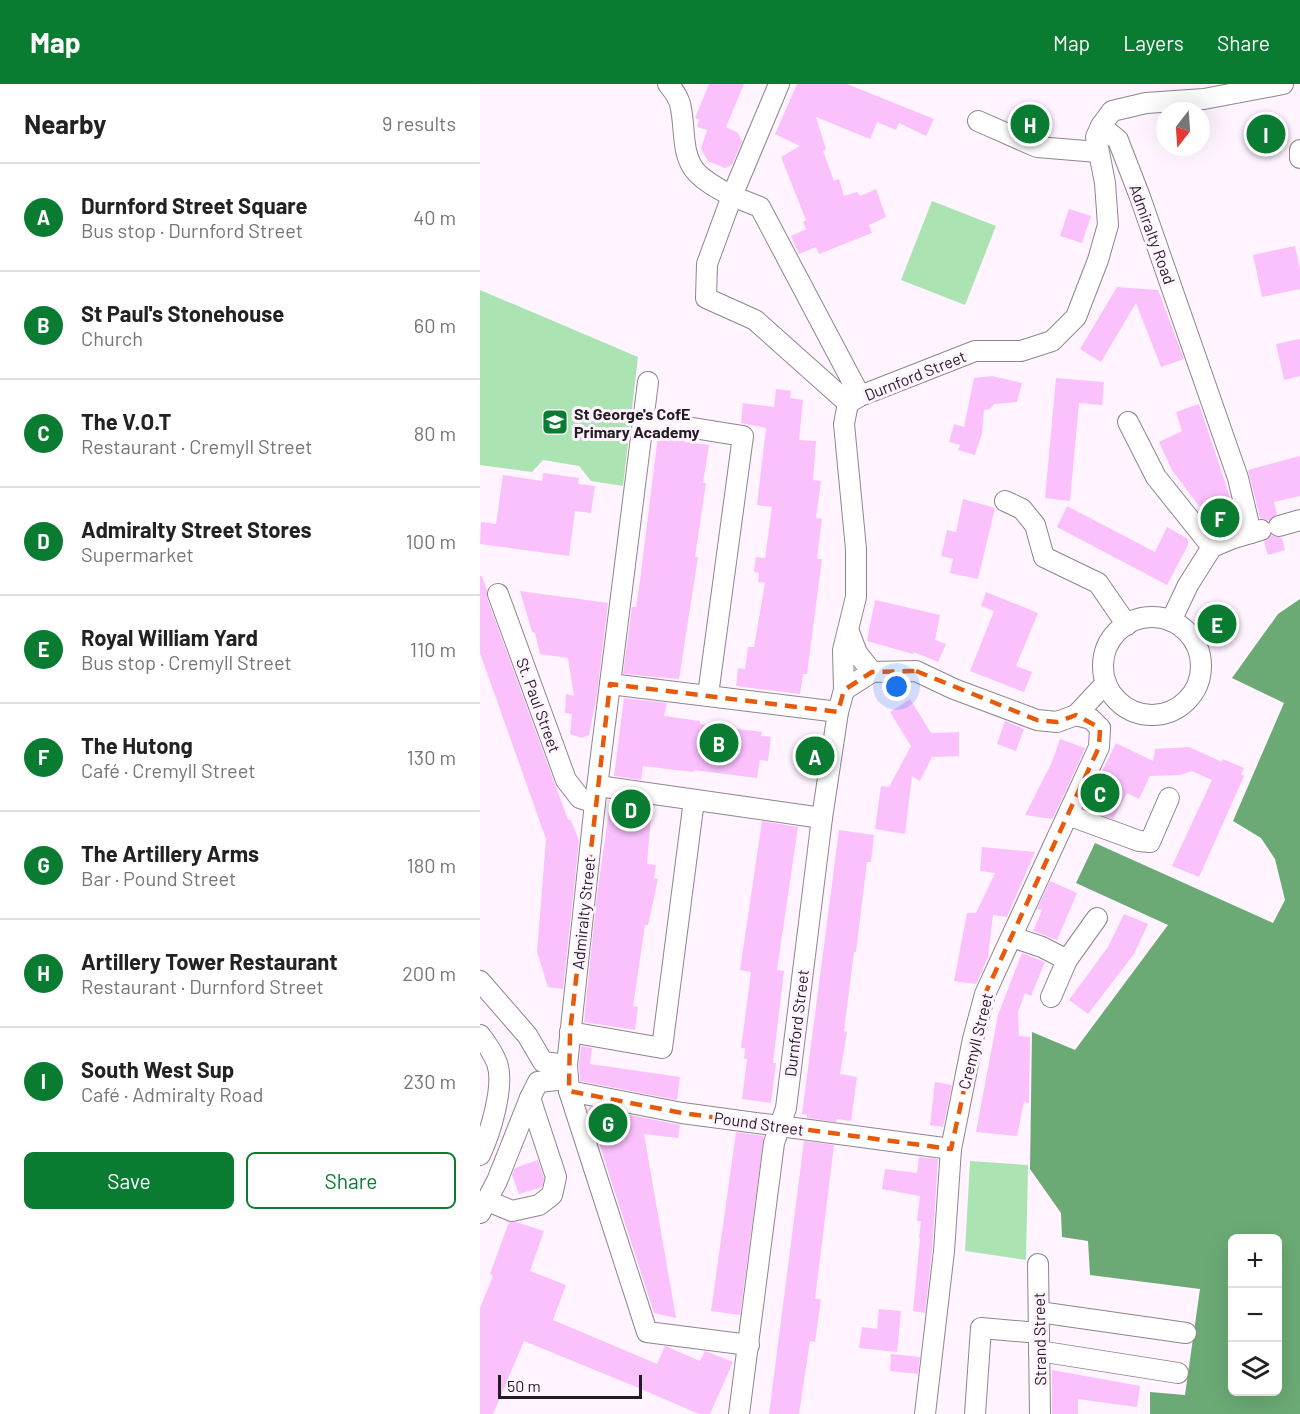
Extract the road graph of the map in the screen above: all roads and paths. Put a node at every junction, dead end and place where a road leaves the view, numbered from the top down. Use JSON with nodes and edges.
{"nodes":[{"id":1,"x":668,"y":84,"type":"edge"},
{"id":2,"x":779,"y":84,"type":"edge"},
{"id":3,"x":1283,"y":84,"type":"edge"},
{"id":4,"x":978,"y":121,"type":"dead end"},
{"id":5,"x":1101,"y":126,"type":"junction"},
{"id":6,"x":1300,"y":150,"type":"edge"},
{"id":7,"x":1098,"y":152,"type":"junction"},
{"id":8,"x":1300,"y":158,"type":"edge"},
{"id":9,"x":732,"y":196,"type":"junction"},
{"id":10,"x":648,"y":382,"type":"dead end"},
{"id":11,"x":854,"y":400,"type":"junction"},
{"id":12,"x":643,"y":420,"type":"junction"},
{"id":13,"x":1128,"y":422,"type":"dead end"},
{"id":14,"x":1005,"y":501,"type":"dead end"},
{"id":15,"x":1300,"y":520,"type":"edge"},
{"id":16,"x":1264,"y":529,"type":"junction"},
{"id":17,"x":1212,"y":547,"type":"junction"},
{"id":18,"x":498,"y":594,"type":"dead end"},
{"id":19,"x":1172,"y":621,"type":"junction"},
{"id":20,"x":1127,"y":625,"type":"junction"},
{"id":21,"x":849,"y":632,"type":"junction"},
{"id":22,"x":872,"y":672,"type":"junction"},
{"id":23,"x":1106,"y":683,"type":"junction"},
{"id":24,"x":610,"y":684,"type":"junction"},
{"id":25,"x":844,"y":690,"type":"junction"},
{"id":26,"x":708,"y":695,"type":"junction"},
{"id":27,"x":838,"y":712,"type":"junction"},
{"id":28,"x":1134,"y":712,"type":"junction"},
{"id":29,"x":1076,"y":715,"type":"junction"},
{"id":30,"x":1100,"y":728,"type":"junction"},
{"id":31,"x":596,"y":795,"type":"junction"},
{"id":32,"x":1169,"y":798,"type":"dead end"},
{"id":33,"x":694,"y":800,"type":"junction"},
{"id":34,"x":1068,"y":815,"type":"junction"},
{"id":35,"x":822,"y":818,"type":"junction"},
{"id":36,"x":1097,"y":918,"type":"dead end"},
{"id":37,"x":1012,"y":937,"type":"junction"},
{"id":38,"x":1067,"y":960,"type":"junction"},
{"id":39,"x":480,"y":981,"type":"edge"},
{"id":40,"x":1051,"y":997,"type":"dead end"},
{"id":41,"x":570,"y":1032,"type":"junction"},
{"id":42,"x":480,"y":1035,"type":"edge"},
{"id":43,"x":568,"y":1079,"type":"junction"},
{"id":44,"x":530,"y":1098,"type":"junction"},
{"id":45,"x":780,"y":1126,"type":"junction"},
{"id":46,"x":951,"y":1149,"type":"junction"},
{"id":47,"x":480,"y":1155,"type":"edge"},
{"id":48,"x":484,"y":1207,"type":"edge"},
{"id":49,"x":1038,"y":1264,"type":"dead end"},
{"id":50,"x":1039,"y":1312,"type":"junction"},
{"id":51,"x":1186,"y":1333,"type":"dead end"},
{"id":52,"x":1039,"y":1342,"type":"junction"},
{"id":53,"x":749,"y":1344,"type":"junction"},
{"id":54,"x":1178,"y":1373,"type":"dead end"},
{"id":55,"x":739,"y":1414,"type":"edge"},
{"id":56,"x":925,"y":1414,"type":"edge"},
{"id":57,"x":975,"y":1414,"type":"edge"},
{"id":58,"x":1040,"y":1414,"type":"edge"}],
"edges":[{"from":1,"to":9,"type":"street"},
{"from":2,"to":9,"type":"street"},
{"from":3,"to":5,"type":"street"},
{"from":4,"to":7,"type":"street"},
{"from":5,"to":7,"type":"street","name":"Durnford Street"},
{"from":5,"to":16,"type":"street","name":"Admiralty Road"},
{"from":6,"to":8,"type":"street"},
{"from":7,"to":11,"type":"street","name":"Durnford Street"},
{"from":9,"to":11,"type":"street"},
{"from":9,"to":11,"type":"street"},
{"from":10,"to":12,"type":"street","name":"Admiralty Street"},
{"from":11,"to":21,"type":"street","name":"Durnford Street"},
{"from":12,"to":24,"type":"street","name":"Admiralty Street"},
{"from":12,"to":26,"type":"street"},
{"from":13,"to":17,"type":"street"},
{"from":14,"to":20,"type":"street"},
{"from":15,"to":16,"type":"street"},
{"from":16,"to":17,"type":"street"},
{"from":17,"to":19,"type":"street"},
{"from":18,"to":31,"type":"street","name":"St. Paul Street"},
{"from":19,"to":20,"type":"street"},
{"from":19,"to":28,"type":"street"},
{"from":20,"to":23,"type":"street"},
{"from":21,"to":22,"type":"street"},
{"from":21,"to":25,"type":"street","name":"Durnford Street"},
{"from":22,"to":25,"type":"street"},
{"from":22,"to":29,"type":"street"},
{"from":23,"to":28,"type":"street"},
{"from":23,"to":29,"type":"street"},
{"from":24,"to":26,"type":"street"},
{"from":24,"to":31,"type":"street","name":"Admiralty Street"},
{"from":25,"to":27,"type":"street","name":"Durnford Street"},
{"from":26,"to":27,"type":"street"},
{"from":27,"to":35,"type":"street","name":"Durnford Street"},
{"from":28,"to":30,"type":"street"},
{"from":29,"to":30,"type":"street"},
{"from":30,"to":34,"type":"street","name":"Cremyll Street"},
{"from":31,"to":33,"type":"street"},
{"from":31,"to":41,"type":"street","name":"Admiralty Street"},
{"from":32,"to":34,"type":"street"},
{"from":33,"to":35,"type":"street"},
{"from":33,"to":41,"type":"street"},
{"from":34,"to":37,"type":"street","name":"Cremyll Street"},
{"from":35,"to":45,"type":"street","name":"Durnford Street"},
{"from":36,"to":38,"type":"street"},
{"from":37,"to":38,"type":"street"},
{"from":37,"to":46,"type":"street","name":"Cremyll Street"},
{"from":38,"to":40,"type":"street"},
{"from":39,"to":43,"type":"street"},
{"from":41,"to":43,"type":"street","name":"Admiralty Street"},
{"from":42,"to":47,"type":"street"},
{"from":43,"to":44,"type":"street"},
{"from":43,"to":45,"type":"street","name":"Pound Street"},
{"from":43,"to":53,"type":"street","name":"Admiralty Street"},
{"from":44,"to":48,"type":"street"},
{"from":44,"to":48,"type":"street"},
{"from":45,"to":46,"type":"street","name":"Pound Street"},
{"from":45,"to":53,"type":"street","name":"Durnford Street"},
{"from":46,"to":56,"type":"street","name":"Cremyll Street"},
{"from":49,"to":50,"type":"street","name":"Strand Street"},
{"from":50,"to":51,"type":"street"},
{"from":50,"to":52,"type":"street","name":"Strand Street"},
{"from":52,"to":54,"type":"street"},
{"from":52,"to":57,"type":"street"},
{"from":52,"to":58,"type":"street","name":"Strand Street"},
{"from":53,"to":55,"type":"street","name":"Durnford Street"}]}
